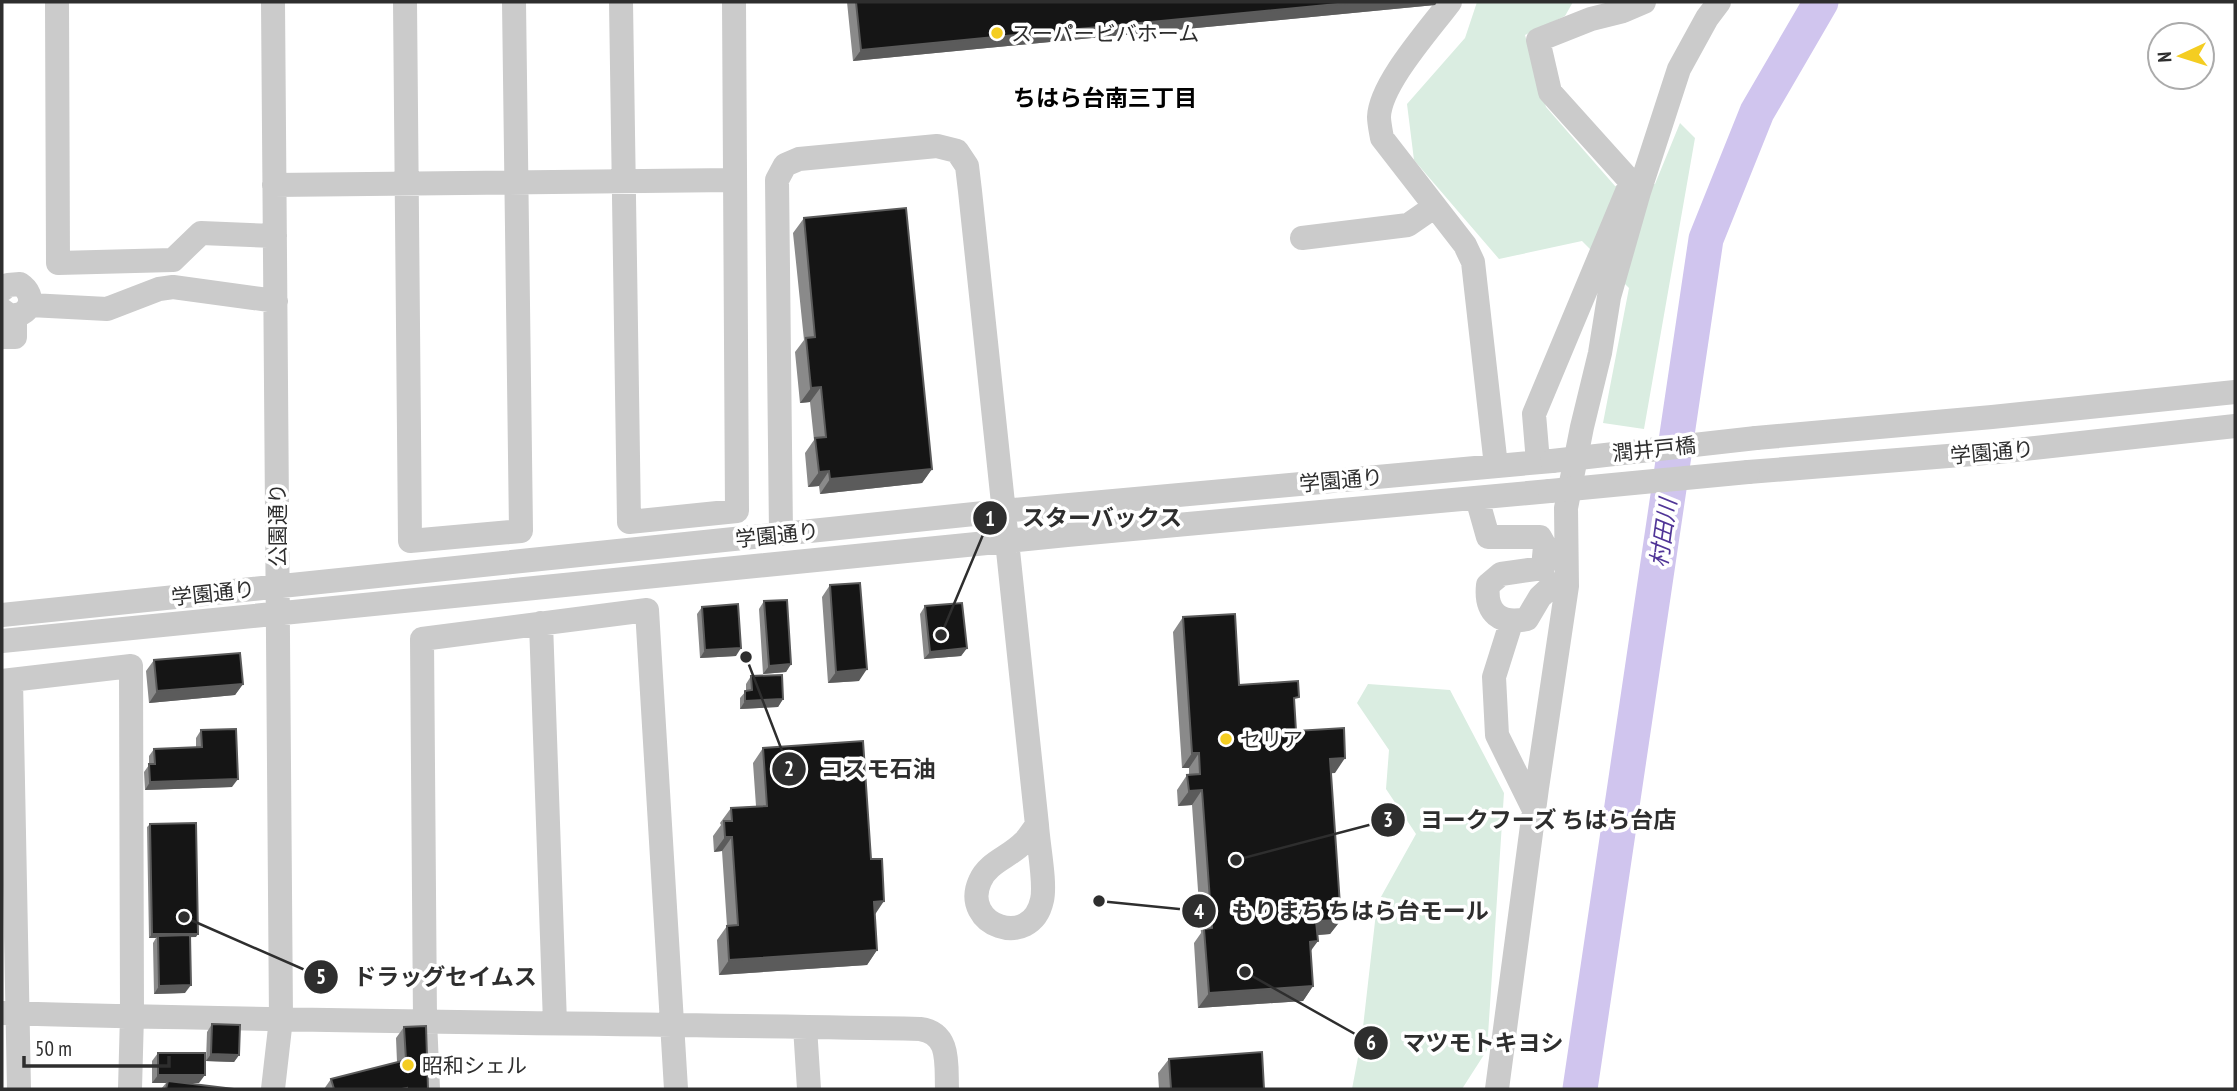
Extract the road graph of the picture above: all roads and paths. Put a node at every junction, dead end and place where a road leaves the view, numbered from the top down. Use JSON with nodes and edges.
{"nodes":[{"id":1,"x":57,"y":2,"type":"edge"},
{"id":2,"x":272,"y":2,"type":"edge"},
{"id":3,"x":405,"y":2,"type":"edge"},
{"id":4,"x":514,"y":2,"type":"edge"},
{"id":5,"x":621,"y":2,"type":"edge"},
{"id":6,"x":734,"y":2,"type":"edge"},
{"id":7,"x":1450,"y":2,"type":"edge"},
{"id":8,"x":1644,"y":2,"type":"edge"},
{"id":9,"x":1719,"y":2,"type":"edge"},
{"id":10,"x":733,"y":180,"type":"junction"},
{"id":11,"x":623,"y":181,"type":"junction"},
{"id":12,"x":515,"y":182,"type":"junction"},
{"id":13,"x":408,"y":183,"type":"junction"},
{"id":14,"x":274,"y":185,"type":"junction"},
{"id":15,"x":1434,"y":207,"type":"junction"},
{"id":16,"x":275,"y":236,"type":"junction"},
{"id":17,"x":1303,"y":238,"type":"dead end"},
{"id":18,"x":2,"y":279,"type":"edge"},
{"id":19,"x":2,"y":289,"type":"edge"},
{"id":20,"x":276,"y":301,"type":"junction"},
{"id":21,"x":12,"y":317,"type":"edge"},
{"id":22,"x":2235,"y":392,"type":"edge"},
{"id":23,"x":2235,"y":426,"type":"edge"},
{"id":24,"x":1545,"y":461,"type":"junction"},
{"id":25,"x":1496,"y":466,"type":"junction"},
{"id":26,"x":1748,"y":471,"type":"joint"},
{"id":27,"x":1550,"y":491,"type":"joint"},
{"id":28,"x":1477,"y":498,"type":"junction"},
{"id":29,"x":1003,"y":511,"type":"junction"},
{"id":30,"x":781,"y":534,"type":"junction"},
{"id":31,"x":1007,"y":542,"type":"junction"},
{"id":32,"x":278,"y":586,"type":"junction"},
{"id":33,"x":1567,"y":586,"type":"junction"},
{"id":34,"x":2,"y":614,"type":"edge"},
{"id":35,"x":277,"y":615,"type":"junction"},
{"id":36,"x":541,"y":623,"type":"junction"},
{"id":37,"x":1511,"y":623,"type":"junction"},
{"id":38,"x":2,"y":640,"type":"edge"},
{"id":39,"x":6,"y":681,"type":"edge"},
{"id":40,"x":1534,"y":810,"type":"junction"},
{"id":41,"x":1037,"y":825,"type":"dead end"},
{"id":42,"x":9,"y":1013,"type":"edge"},
{"id":43,"x":132,"y":1015,"type":"junction"},
{"id":44,"x":281,"y":1019,"type":"junction"},
{"id":45,"x":425,"y":1020,"type":"junction"},
{"id":46,"x":555,"y":1023,"type":"junction"},
{"id":47,"x":672,"y":1025,"type":"junction"},
{"id":48,"x":805,"y":1027,"type":"junction"},
{"id":49,"x":1494,"y":1084,"type":"edge"},
{"id":50,"x":19,"y":1089,"type":"edge"},
{"id":51,"x":130,"y":1089,"type":"edge"},
{"id":52,"x":273,"y":1089,"type":"edge"},
{"id":53,"x":428,"y":1089,"type":"edge"},
{"id":54,"x":676,"y":1089,"type":"edge"},
{"id":55,"x":809,"y":1089,"type":"edge"},
{"id":56,"x":947,"y":1089,"type":"edge"}],
"edges":[{"from":1,"to":16,"type":"street"},
{"from":2,"to":14,"type":"street","name":"公園通り"},
{"from":3,"to":13,"type":"street"},
{"from":4,"to":12,"type":"street"},
{"from":5,"to":11,"type":"street"},
{"from":6,"to":10,"type":"street"},
{"from":7,"to":15,"type":"street"},
{"from":8,"to":24,"type":"street"},
{"from":9,"to":33,"type":"street"},
{"from":10,"to":11,"type":"street"},
{"from":10,"to":11,"type":"street"},
{"from":11,"to":12,"type":"street"},
{"from":12,"to":13,"type":"street"},
{"from":12,"to":13,"type":"street"},
{"from":13,"to":14,"type":"street"},
{"from":14,"to":16,"type":"street","name":"公園通り"},
{"from":15,"to":17,"type":"street"},
{"from":15,"to":25,"type":"street"},
{"from":16,"to":20,"type":"street","name":"公園通り"},
{"from":18,"to":19,"type":"street"},
{"from":19,"to":21,"type":"street"},
{"from":20,"to":21,"type":"street"},
{"from":20,"to":32,"type":"street","name":"公園通り"},
{"from":22,"to":24,"type":"street","name":"潤井戸橋","bridge":true},
{"from":23,"to":26,"type":"street","name":"学園通り"},
{"from":24,"to":25,"type":"street","name":"学園通り"},
{"from":25,"to":29,"type":"street","name":"学園通り"},
{"from":26,"to":27,"type":"street","name":"潤井戸橋","bridge":true},
{"from":27,"to":28,"type":"street","name":"学園通り"},
{"from":28,"to":31,"type":"street","name":"学園通り"},
{"from":28,"to":37,"type":"street"},
{"from":29,"to":30,"type":"street","name":"学園通り"},
{"from":29,"to":30,"type":"street"},
{"from":29,"to":31,"type":"street"},
{"from":30,"to":32,"type":"street","name":"学園通り"},
{"from":31,"to":35,"type":"street","name":"学園通り"},
{"from":31,"to":41,"type":"street"},
{"from":32,"to":34,"type":"street","name":"学園通り"},
{"from":32,"to":35,"type":"street","name":"公園通り"},
{"from":33,"to":37,"type":"street"},
{"from":33,"to":40,"type":"street"},
{"from":35,"to":38,"type":"street","name":"学園通り"},
{"from":35,"to":44,"type":"street","name":"公園通り"},
{"from":36,"to":45,"type":"street"},
{"from":36,"to":46,"type":"street"},
{"from":36,"to":47,"type":"street"},
{"from":37,"to":40,"type":"street"},
{"from":39,"to":42,"type":"street"},
{"from":39,"to":43,"type":"street"},
{"from":40,"to":49,"type":"street"},
{"from":42,"to":43,"type":"street"},
{"from":42,"to":50,"type":"street"},
{"from":43,"to":44,"type":"street"},
{"from":43,"to":51,"type":"street"},
{"from":44,"to":45,"type":"street"},
{"from":44,"to":52,"type":"street","name":"公園通り"},
{"from":45,"to":46,"type":"street"},
{"from":45,"to":53,"type":"street"},
{"from":46,"to":47,"type":"street"},
{"from":47,"to":48,"type":"street"},
{"from":47,"to":54,"type":"street"},
{"from":48,"to":55,"type":"street"},
{"from":48,"to":56,"type":"street"}]}
